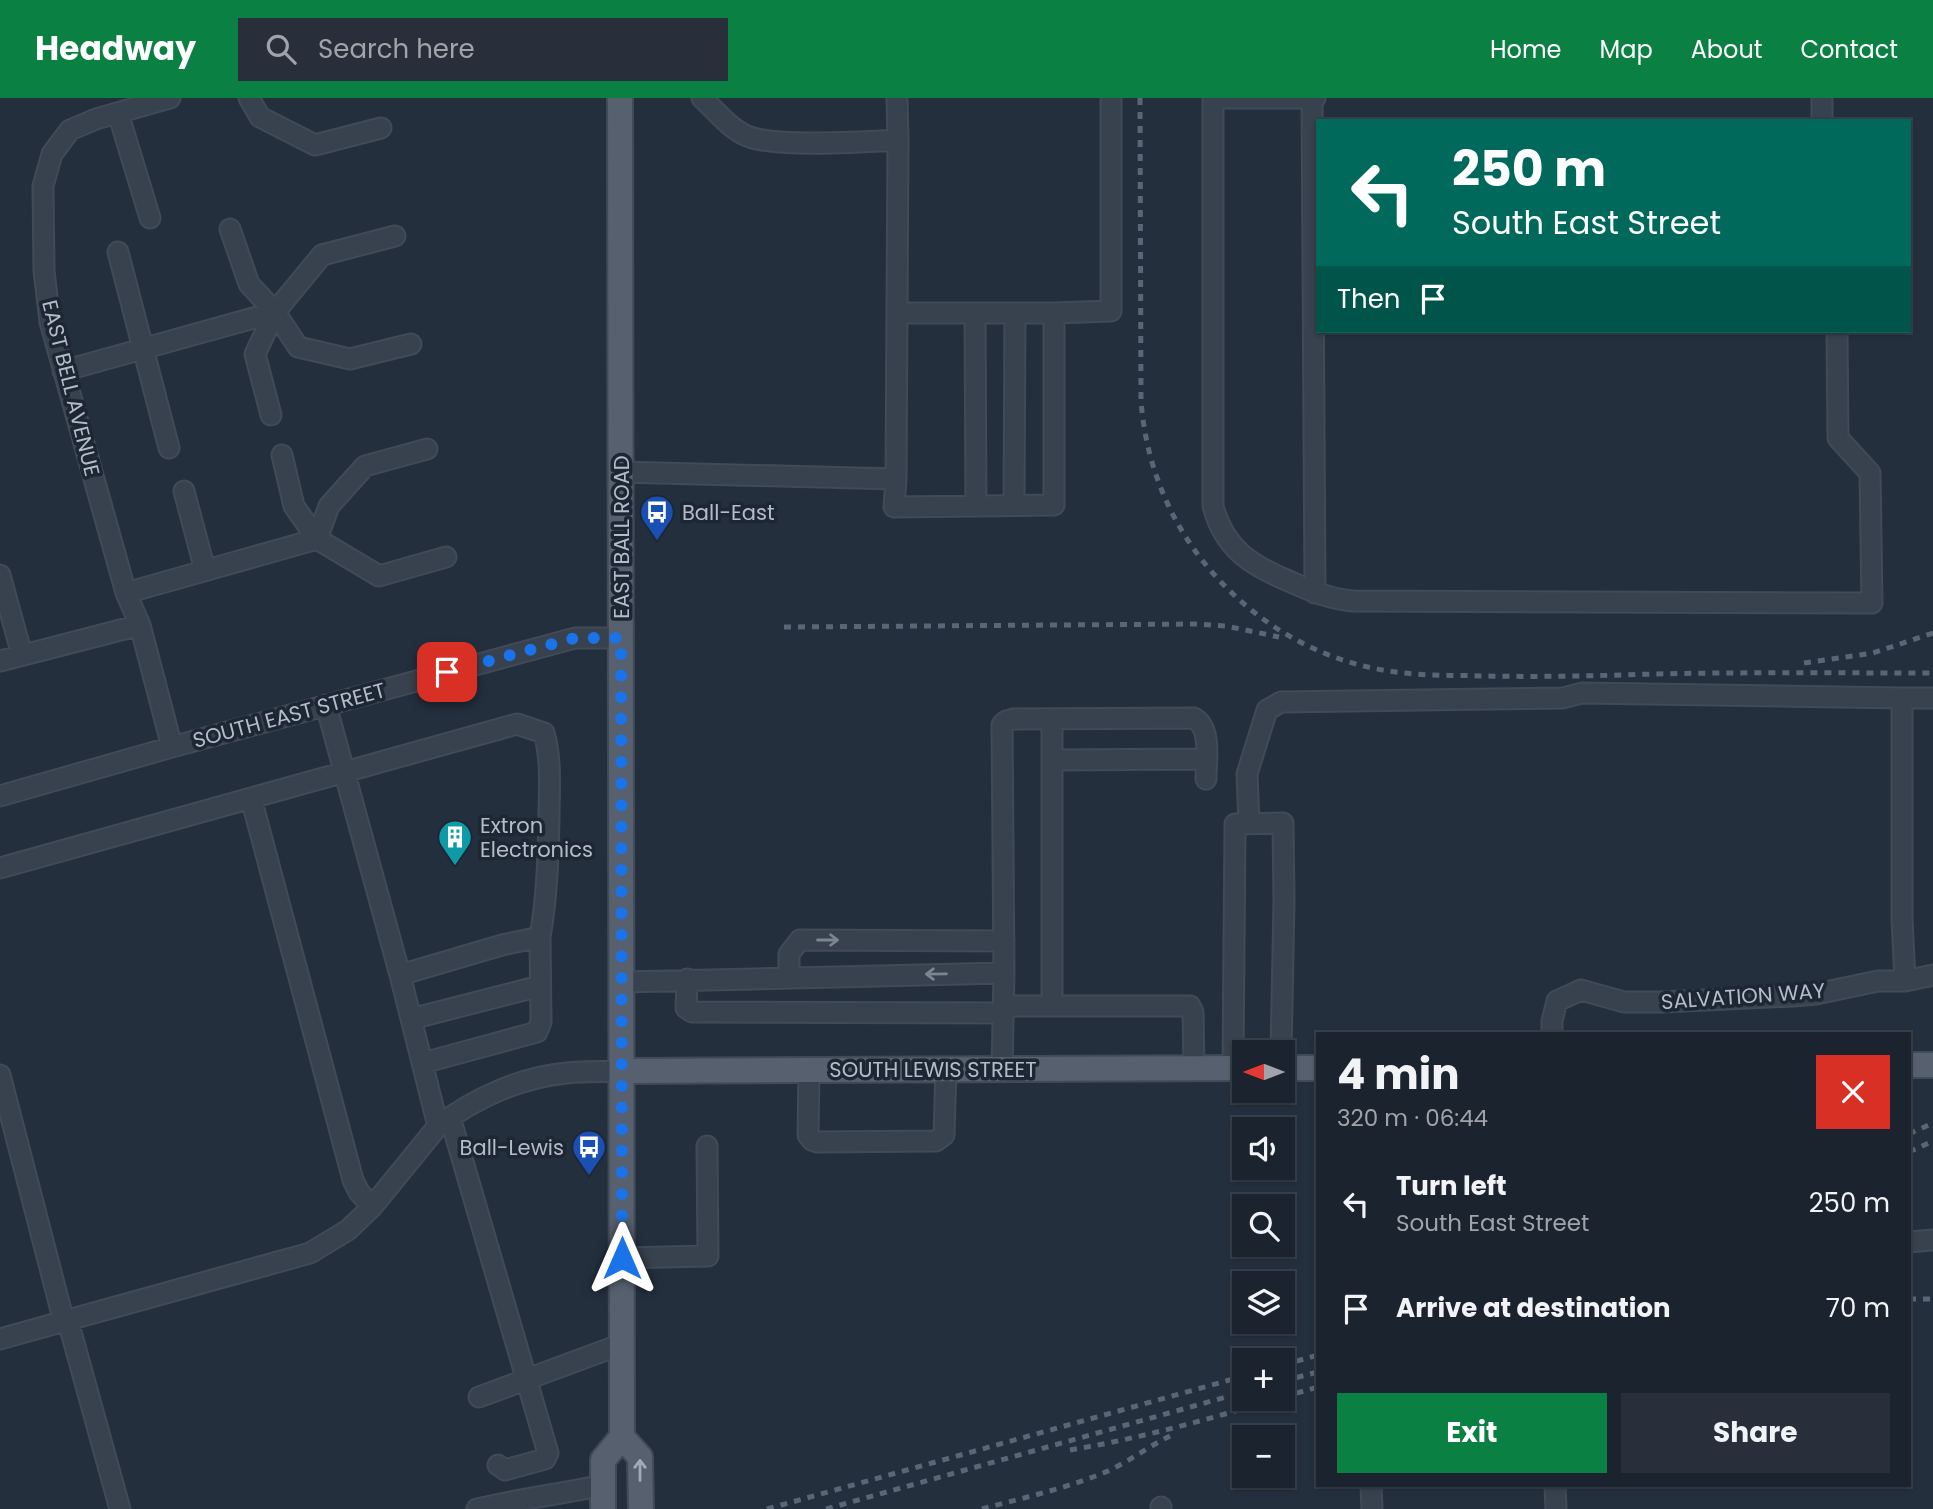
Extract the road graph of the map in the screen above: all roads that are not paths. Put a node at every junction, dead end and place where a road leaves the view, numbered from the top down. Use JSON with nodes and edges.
{"nodes":[{"id":1,"x":170,"y":98,"type":"edge"},
{"id":2,"x":249,"y":98,"type":"edge"},
{"id":3,"x":620,"y":98,"type":"edge"},
{"id":4,"x":702,"y":98,"type":"edge"},
{"id":5,"x":897,"y":98,"type":"edge"},
{"id":6,"x":1111,"y":98,"type":"edge"},
{"id":7,"x":1313,"y":98,"type":"edge"},
{"id":8,"x":1822,"y":98,"type":"edge"},
{"id":9,"x":118,"y":113,"type":"junction"},
{"id":10,"x":1822,"y":119,"type":"edge"},
{"id":11,"x":381,"y":128,"type":"dead end"},
{"id":12,"x":898,"y":140,"type":"junction"},
{"id":13,"x":150,"y":218,"type":"dead end"},
{"id":14,"x":230,"y":229,"type":"dead end"},
{"id":15,"x":395,"y":236,"type":"dead end"},
{"id":16,"x":118,"y":252,"type":"dead end"},
{"id":17,"x":275,"y":312,"type":"junction"},
{"id":18,"x":897,"y":313,"type":"junction"},
{"id":19,"x":975,"y":313,"type":"junction"},
{"id":20,"x":1015,"y":313,"type":"junction"},
{"id":21,"x":1054,"y":313,"type":"junction"},
{"id":22,"x":1837,"y":333,"type":"edge"},
{"id":23,"x":411,"y":344,"type":"dead end"},
{"id":24,"x":145,"y":349,"type":"junction"},
{"id":25,"x":63,"y":371,"type":"junction"},
{"id":26,"x":271,"y":415,"type":"dead end"},
{"id":27,"x":169,"y":448,"type":"dead end"},
{"id":28,"x":427,"y":449,"type":"dead end"},
{"id":29,"x":282,"y":455,"type":"dead end"},
{"id":30,"x":621,"y":472,"type":"junction"},
{"id":31,"x":896,"y":479,"type":"junction"},
{"id":32,"x":184,"y":491,"type":"dead end"},
{"id":33,"x":1014,"y":505,"type":"junction"},
{"id":34,"x":975,"y":506,"type":"junction"},
{"id":35,"x":317,"y":539,"type":"junction"},
{"id":36,"x":446,"y":557,"type":"dead end"},
{"id":37,"x":205,"y":570,"type":"junction"},
{"id":38,"x":0,"y":575,"type":"edge"},
{"id":39,"x":126,"y":593,"type":"junction"},
{"id":40,"x":1315,"y":593,"type":"junction"},
{"id":41,"x":139,"y":625,"type":"junction"},
{"id":42,"x":621,"y":638,"type":"junction"},
{"id":43,"x":22,"y":655,"type":"junction"},
{"id":44,"x":0,"y":661,"type":"edge"},
{"id":45,"x":1902,"y":698,"type":"junction"},
{"id":46,"x":1933,"y":698,"type":"edge"},
{"id":47,"x":326,"y":705,"type":"junction"},
{"id":48,"x":1052,"y":719,"type":"junction"},
{"id":49,"x":172,"y":747,"type":"junction"},
{"id":50,"x":1052,"y":760,"type":"junction"},
{"id":51,"x":343,"y":772,"type":"junction"},
{"id":52,"x":0,"y":796,"type":"edge"},
{"id":53,"x":251,"y":798,"type":"junction"},
{"id":54,"x":1249,"y":823,"type":"junction"},
{"id":55,"x":0,"y":868,"type":"edge"},
{"id":56,"x":540,"y":937,"type":"junction"},
{"id":57,"x":1004,"y":941,"type":"junction"},
{"id":58,"x":1004,"y":973,"type":"junction"},
{"id":59,"x":400,"y":975,"type":"junction"},
{"id":60,"x":1933,"y":975,"type":"edge"},
{"id":61,"x":789,"y":977,"type":"junction"},
{"id":62,"x":687,"y":979,"type":"junction"},
{"id":63,"x":1906,"y":981,"type":"junction"},
{"id":64,"x":622,"y":982,"type":"junction"},
{"id":65,"x":540,"y":986,"type":"junction"},
{"id":66,"x":1052,"y":1005,"type":"junction"},
{"id":67,"x":1003,"y":1009,"type":"junction"},
{"id":68,"x":411,"y":1019,"type":"junction"},
{"id":69,"x":1552,"y":1032,"type":"edge"},
{"id":70,"x":1238,"y":1040,"type":"edge"},
{"id":71,"x":1281,"y":1040,"type":"edge"},
{"id":72,"x":423,"y":1063,"type":"junction"},
{"id":73,"x":1911,"y":1065,"type":"edge"},
{"id":74,"x":1933,"y":1065,"type":"edge"},
{"id":75,"x":1194,"y":1068,"type":"junction"},
{"id":76,"x":1232,"y":1068,"type":"edge"},
{"id":77,"x":1295,"y":1068,"type":"edge"},
{"id":78,"x":1316,"y":1068,"type":"edge"},
{"id":79,"x":809,"y":1069,"type":"junction"},
{"id":80,"x":946,"y":1069,"type":"junction"},
{"id":81,"x":1002,"y":1069,"type":"junction"},
{"id":82,"x":622,"y":1072,"type":"junction"},
{"id":83,"x":0,"y":1075,"type":"edge"},
{"id":84,"x":444,"y":1121,"type":"junction"},
{"id":85,"x":707,"y":1146,"type":"dead end"},
{"id":86,"x":372,"y":1207,"type":"junction"},
{"id":87,"x":1933,"y":1240,"type":"edge"},
{"id":88,"x":1911,"y":1242,"type":"edge"},
{"id":89,"x":622,"y":1258,"type":"junction"},
{"id":90,"x":66,"y":1322,"type":"junction"},
{"id":91,"x":0,"y":1339,"type":"edge"},
{"id":92,"x":622,"y":1344,"type":"junction"},
{"id":93,"x":527,"y":1380,"type":"junction"},
{"id":94,"x":479,"y":1397,"type":"dead end"},
{"id":95,"x":622,"y":1437,"type":"junction"},
{"id":96,"x":498,"y":1465,"type":"dead end"},
{"id":97,"x":1371,"y":1487,"type":"edge"},
{"id":98,"x":1555,"y":1487,"type":"edge"},
{"id":99,"x":603,"y":1497,"type":"edge"},
{"id":100,"x":120,"y":1509,"type":"edge"},
{"id":101,"x":477,"y":1509,"type":"edge"},
{"id":102,"x":641,"y":1509,"type":"edge"},
{"id":103,"x":1372,"y":1509,"type":"edge"},
{"id":104,"x":1556,"y":1509,"type":"edge"}],
"edges":[{"from":1,"to":9,"type":"street","name":"EAST BELL AVENUE"},
{"from":2,"to":11,"type":"street"},
{"from":3,"to":30,"type":"main road","name":"EAST BALL ROAD"},
{"from":4,"to":12,"type":"street"},
{"from":5,"to":12,"type":"street"},
{"from":6,"to":21,"type":"street"},
{"from":7,"to":40,"type":"street"},
{"from":7,"to":40,"type":"street"},
{"from":8,"to":10,"type":"street"},
{"from":9,"to":13,"type":"street"},
{"from":9,"to":25,"type":"street","name":"EAST BELL AVENUE"},
{"from":12,"to":18,"type":"street"},
{"from":14,"to":17,"type":"street"},
{"from":15,"to":17,"type":"street"},
{"from":16,"to":24,"type":"street"},
{"from":17,"to":23,"type":"street"},
{"from":17,"to":24,"type":"street"},
{"from":17,"to":26,"type":"street"},
{"from":18,"to":19,"type":"street"},
{"from":18,"to":31,"type":"street"},
{"from":19,"to":20,"type":"street"},
{"from":19,"to":34,"type":"street"},
{"from":20,"to":21,"type":"street"},
{"from":20,"to":33,"type":"street"},
{"from":21,"to":33,"type":"street"},
{"from":22,"to":40,"type":"street"},
{"from":24,"to":25,"type":"street"},
{"from":24,"to":27,"type":"street"},
{"from":25,"to":39,"type":"street","name":"EAST BELL AVENUE"},
{"from":28,"to":35,"type":"street"},
{"from":29,"to":35,"type":"street"},
{"from":30,"to":31,"type":"street"},
{"from":30,"to":42,"type":"main road","name":"EAST BALL ROAD"},
{"from":31,"to":34,"type":"street"},
{"from":32,"to":37,"type":"street"},
{"from":33,"to":34,"type":"street"},
{"from":35,"to":36,"type":"street"},
{"from":35,"to":37,"type":"street"},
{"from":37,"to":39,"type":"street"},
{"from":38,"to":43,"type":"street"},
{"from":39,"to":41,"type":"street","name":"EAST BELL AVENUE"},
{"from":41,"to":43,"type":"street"},
{"from":41,"to":49,"type":"street","name":"EAST BELL AVENUE"},
{"from":42,"to":47,"type":"street","name":"SOUTH EAST STREET"},
{"from":42,"to":64,"type":"main road","name":"EAST BALL ROAD"},
{"from":43,"to":44,"type":"street"},
{"from":45,"to":46,"type":"street"},
{"from":45,"to":54,"type":"street"},
{"from":45,"to":63,"type":"street"},
{"from":47,"to":49,"type":"street","name":"SOUTH EAST STREET"},
{"from":47,"to":51,"type":"street"},
{"from":48,"to":50,"type":"street"},
{"from":48,"to":50,"type":"street"},
{"from":48,"to":57,"type":"street"},
{"from":49,"to":52,"type":"street","name":"SOUTH EAST STREET"},
{"from":50,"to":66,"type":"street"},
{"from":51,"to":53,"type":"street"},
{"from":51,"to":56,"type":"street"},
{"from":51,"to":59,"type":"street"},
{"from":53,"to":55,"type":"street"},
{"from":53,"to":86,"type":"street"},
{"from":54,"to":70,"type":"street"},
{"from":54,"to":71,"type":"street"},
{"from":56,"to":59,"type":"street"},
{"from":56,"to":65,"type":"street"},
{"from":57,"to":58,"type":"street"},
{"from":61,"to":57,"type":"street","one_way":true},
{"from":58,"to":61,"type":"street","one_way":true},
{"from":58,"to":67,"type":"street"},
{"from":59,"to":68,"type":"street"},
{"from":60,"to":63,"type":"street"},
{"from":61,"to":62,"type":"street"},
{"from":62,"to":64,"type":"street"},
{"from":62,"to":67,"type":"street"},
{"from":63,"to":69,"type":"street","name":"SALVATION WAY"},
{"from":64,"to":82,"type":"main road","name":"EAST BALL ROAD"},
{"from":65,"to":68,"type":"street"},
{"from":65,"to":72,"type":"street"},
{"from":66,"to":67,"type":"street"},
{"from":66,"to":75,"type":"street"},
{"from":67,"to":81,"type":"street"},
{"from":68,"to":72,"type":"street"},
{"from":72,"to":84,"type":"street"},
{"from":73,"to":74,"type":"main road"},
{"from":75,"to":76,"type":"main road","name":"SOUTH LEWIS STREET"},
{"from":75,"to":81,"type":"main road","name":"SOUTH LEWIS STREET"},
{"from":77,"to":78,"type":"main road"},
{"from":79,"to":80,"type":"main road","name":"SOUTH LEWIS STREET"},
{"from":79,"to":80,"type":"street"},
{"from":79,"to":82,"type":"main road","name":"SOUTH LEWIS STREET"},
{"from":80,"to":81,"type":"main road","name":"SOUTH LEWIS STREET"},
{"from":82,"to":84,"type":"street"},
{"from":82,"to":89,"type":"main road","name":"EAST BALL ROAD"},
{"from":83,"to":90,"type":"street"},
{"from":84,"to":86,"type":"street"},
{"from":84,"to":93,"type":"street"},
{"from":85,"to":89,"type":"street"},
{"from":86,"to":90,"type":"street"},
{"from":87,"to":88,"type":"street"},
{"from":89,"to":92,"type":"main road","name":"EAST BALL ROAD"},
{"from":90,"to":91,"type":"street"},
{"from":90,"to":100,"type":"street"},
{"from":92,"to":93,"type":"street"},
{"from":92,"to":95,"type":"main road","name":"EAST BALL ROAD"},
{"from":93,"to":94,"type":"street"},
{"from":93,"to":96,"type":"street"},
{"from":95,"to":99,"type":"main road"},
{"from":102,"to":95,"type":"main road","one_way":true},
{"from":97,"to":103,"type":"street"},
{"from":98,"to":104,"type":"street"},
{"from":99,"to":101,"type":"street"}]}
